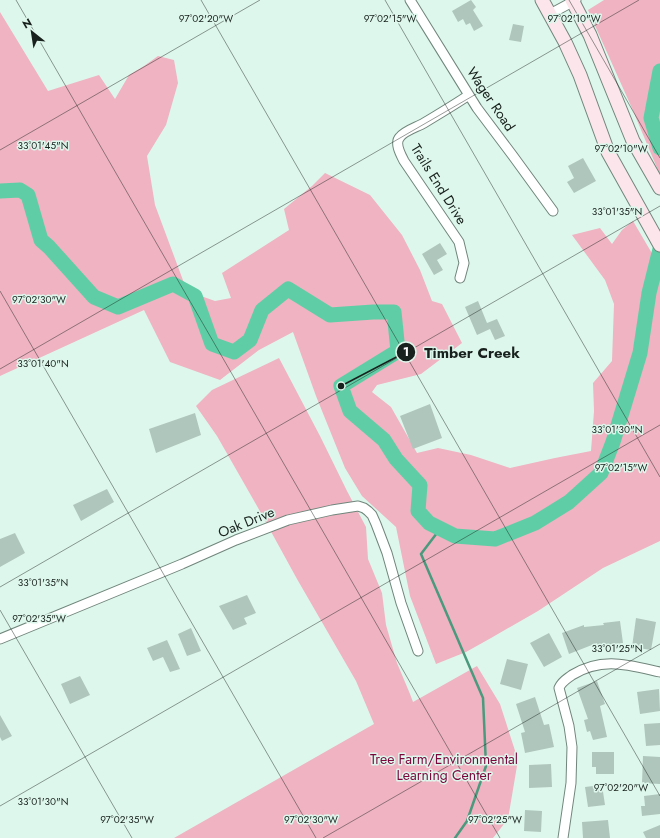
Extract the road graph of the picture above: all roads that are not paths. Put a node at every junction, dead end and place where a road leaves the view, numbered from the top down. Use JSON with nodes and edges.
{"nodes":[{"id":1,"x":410,"y":0,"type":"edge"},
{"id":2,"x":542,"y":0,"type":"edge"},
{"id":3,"x":573,"y":1,"type":"edge"},
{"id":4,"x":550,"y":14,"type":"junction"},
{"id":5,"x":469,"y":95,"type":"junction"},
{"id":6,"x":660,"y":188,"type":"edge"},
{"id":7,"x":553,"y":211,"type":"dead end"},
{"id":8,"x":660,"y":245,"type":"edge"},
{"id":9,"x":460,"y":278,"type":"dead end"},
{"id":10,"x":0,"y":639,"type":"edge"},
{"id":11,"x":418,"y":651,"type":"dead end"},
{"id":12,"x":660,"y":672,"type":"edge"},
{"id":13,"x":562,"y":838,"type":"edge"}],
"edges":[{"from":1,"to":5,"type":"street","name":"Wager Road"},
{"from":2,"to":4,"type":"main road"},
{"from":3,"to":4,"type":"street"},
{"from":3,"to":6,"type":"main road"},
{"from":4,"to":8,"type":"main road"},
{"from":5,"to":7,"type":"street","name":"Wager Road"},
{"from":5,"to":9,"type":"street","name":"Trails End Drive"},
{"from":10,"to":11,"type":"street","name":"Oak Drive"},
{"from":12,"to":13,"type":"street"}]}
